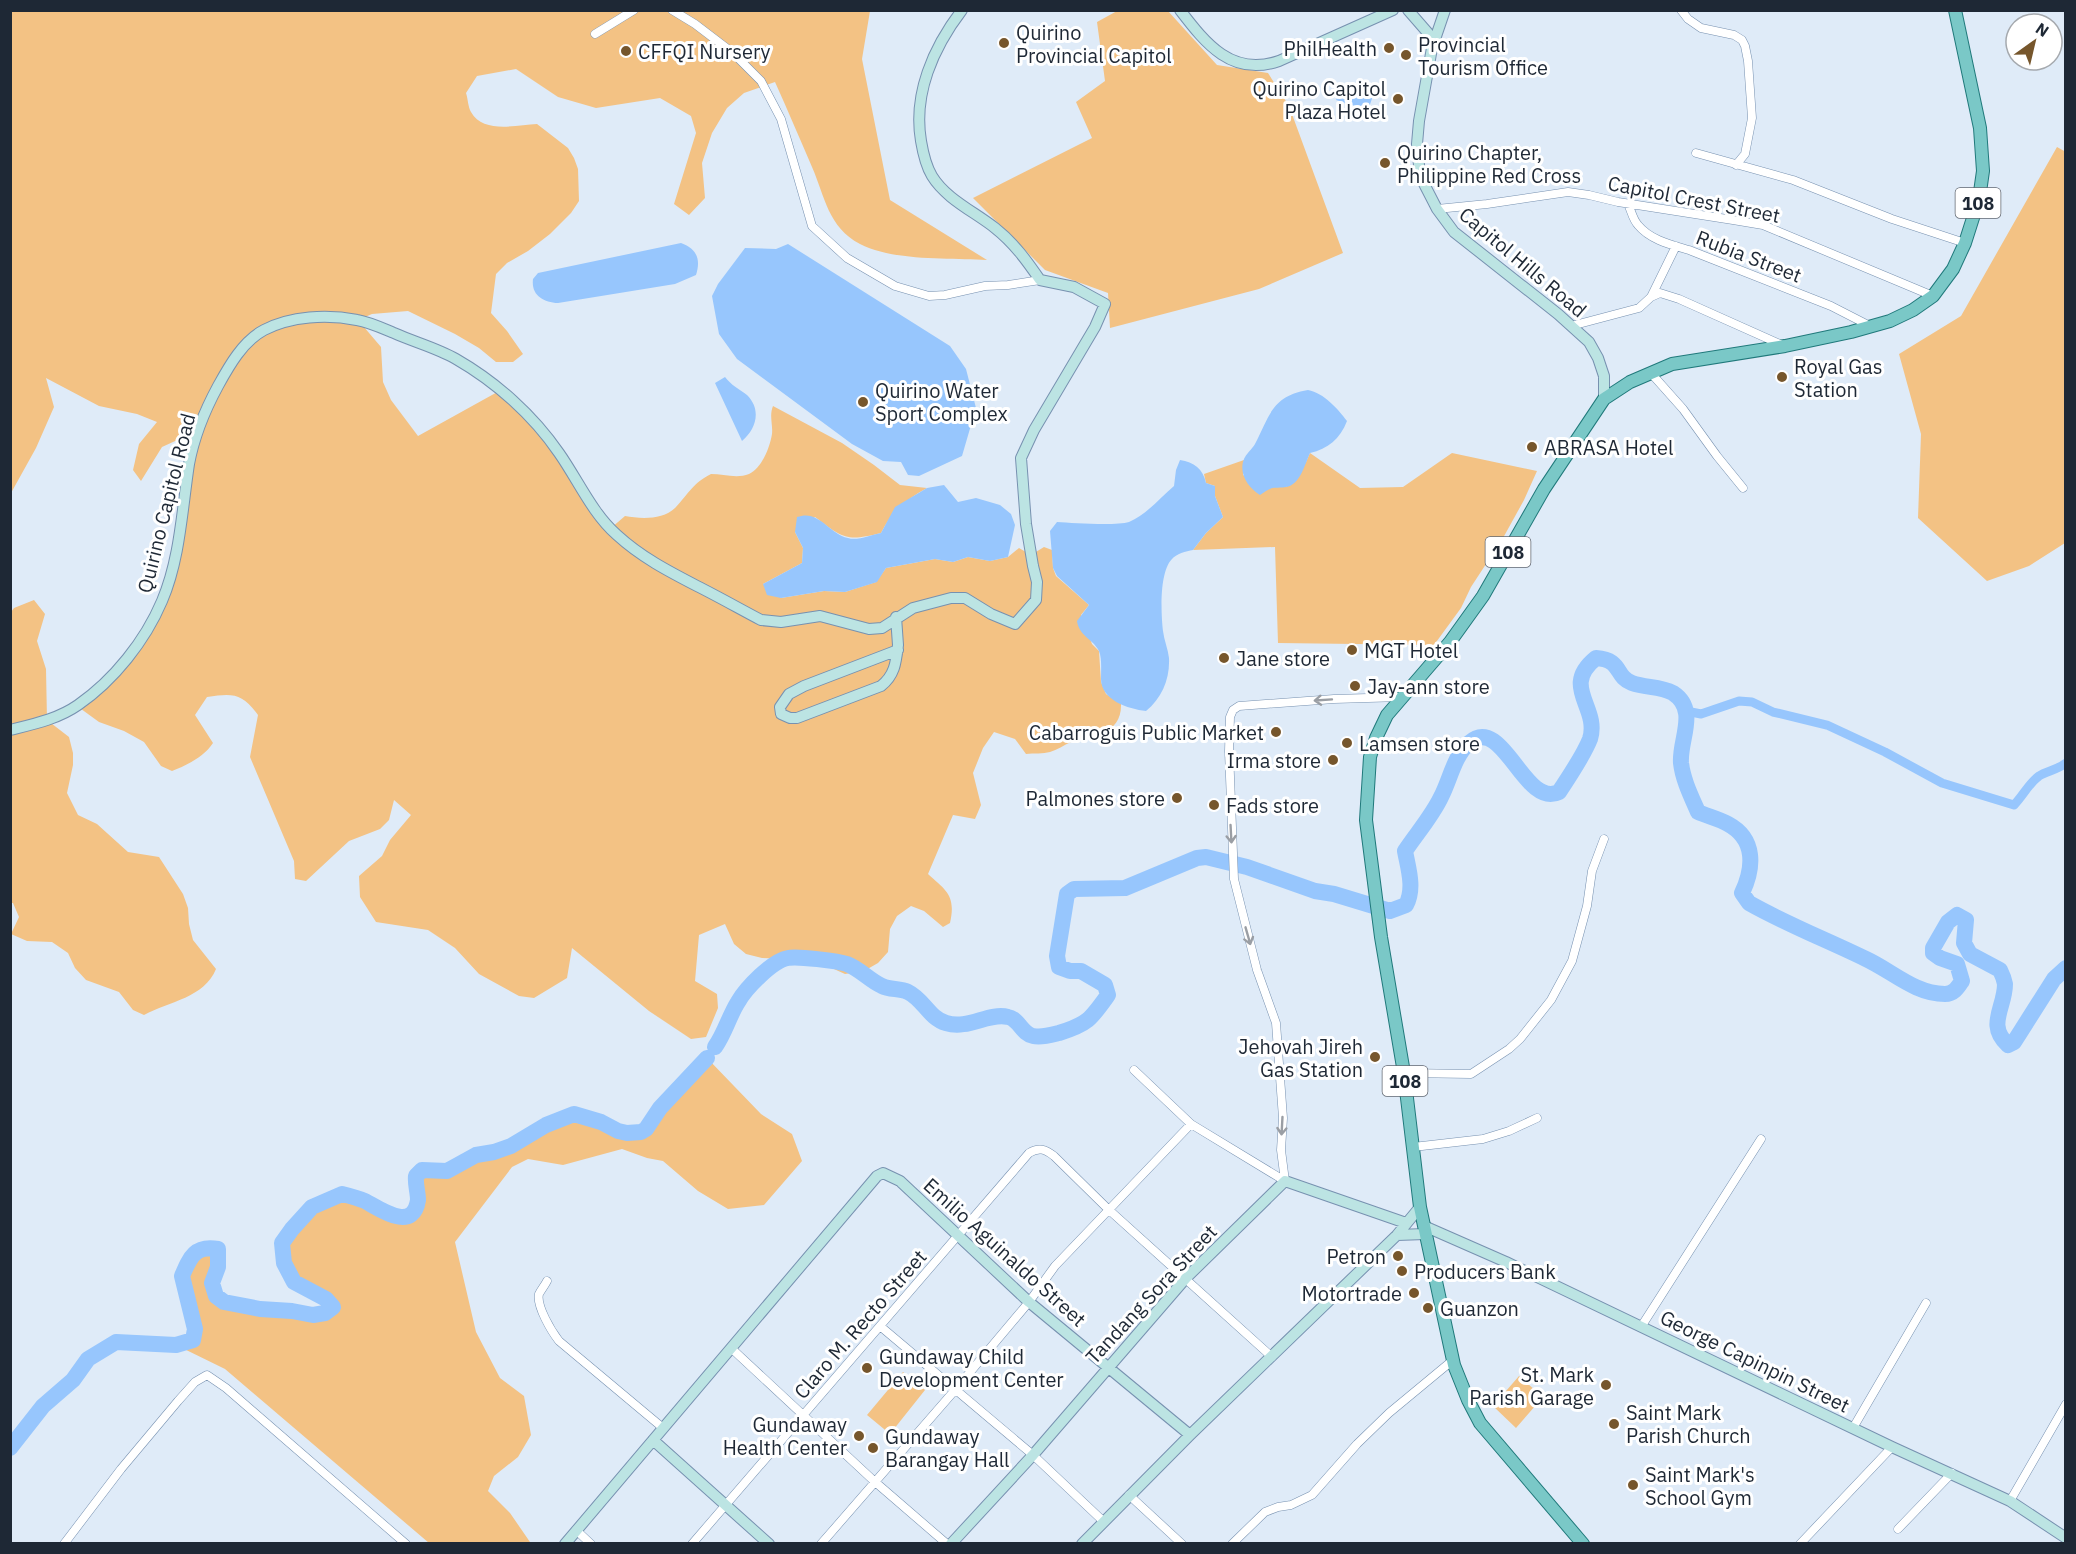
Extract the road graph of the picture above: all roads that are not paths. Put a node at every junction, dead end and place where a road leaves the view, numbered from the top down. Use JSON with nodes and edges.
{"nodes":[{"id":1,"x":634,"y":10,"type":"edge"},
{"id":2,"x":672,"y":10,"type":"edge"},
{"id":3,"x":962,"y":10,"type":"edge"},
{"id":4,"x":1180,"y":10,"type":"edge"},
{"id":5,"x":1393,"y":10,"type":"edge"},
{"id":6,"x":1408,"y":10,"type":"edge"},
{"id":7,"x":1445,"y":10,"type":"edge"},
{"id":8,"x":1681,"y":10,"type":"edge"},
{"id":9,"x":1955,"y":10,"type":"edge"},
{"id":10,"x":595,"y":34,"type":"dead end"},
{"id":11,"x":1432,"y":48,"type":"junction"},
{"id":12,"x":1696,"y":153,"type":"dead end"},
{"id":13,"x":1736,"y":165,"type":"junction"},
{"id":14,"x":1628,"y":204,"type":"junction"},
{"id":15,"x":1437,"y":209,"type":"junction"},
{"id":16,"x":1965,"y":243,"type":"junction"},
{"id":17,"x":1676,"y":246,"type":"junction"},
{"id":18,"x":1040,"y":280,"type":"junction"},
{"id":19,"x":1933,"y":296,"type":"junction"},
{"id":20,"x":1651,"y":297,"type":"junction"},
{"id":21,"x":1571,"y":326,"type":"junction"},
{"id":22,"x":1870,"y":326,"type":"junction"},
{"id":23,"x":1785,"y":346,"type":"junction"},
{"id":24,"x":1650,"y":372,"type":"junction"},
{"id":25,"x":1604,"y":399,"type":"junction"},
{"id":26,"x":1743,"y":488,"type":"dead end"},
{"id":27,"x":896,"y":617,"type":"junction"},
{"id":28,"x":898,"y":650,"type":"junction"},
{"id":29,"x":1402,"y":697,"type":"junction"},
{"id":30,"x":10,"y":730,"type":"edge"},
{"id":31,"x":1604,"y":839,"type":"dead end"},
{"id":32,"x":1134,"y":1071,"type":"dead end"},
{"id":33,"x":1404,"y":1073,"type":"junction"},
{"id":34,"x":1537,"y":1118,"type":"dead end"},
{"id":35,"x":1191,"y":1124,"type":"junction"},
{"id":36,"x":1761,"y":1138,"type":"dead end"},
{"id":37,"x":1413,"y":1147,"type":"junction"},
{"id":38,"x":1285,"y":1181,"type":"junction"},
{"id":39,"x":1420,"y":1207,"type":"junction"},
{"id":40,"x":1108,"y":1209,"type":"junction"},
{"id":41,"x":1406,"y":1223,"type":"junction"},
{"id":42,"x":1424,"y":1230,"type":"junction"},
{"id":43,"x":1397,"y":1235,"type":"junction"},
{"id":44,"x":958,"y":1236,"type":"junction"},
{"id":45,"x":1186,"y":1278,"type":"junction"},
{"id":46,"x":547,"y":1281,"type":"dead end"},
{"id":47,"x":1029,"y":1302,"type":"junction"},
{"id":48,"x":1926,"y":1302,"type":"dead end"},
{"id":49,"x":880,"y":1326,"type":"junction"},
{"id":50,"x":1641,"y":1327,"type":"junction"},
{"id":51,"x":731,"y":1348,"type":"junction"},
{"id":52,"x":1272,"y":1357,"type":"junction"},
{"id":53,"x":1453,"y":1360,"type":"junction"},
{"id":54,"x":1108,"y":1366,"type":"junction"},
{"id":55,"x":955,"y":1390,"type":"junction"},
{"id":56,"x":2066,"y":1404,"type":"edge"},
{"id":57,"x":802,"y":1416,"type":"junction"},
{"id":58,"x":663,"y":1428,"type":"junction"},
{"id":59,"x":1853,"y":1428,"type":"junction"},
{"id":60,"x":1190,"y":1435,"type":"junction"},
{"id":61,"x":653,"y":1440,"type":"junction"},
{"id":62,"x":1892,"y":1447,"type":"junction"},
{"id":63,"x":1033,"y":1455,"type":"junction"},
{"id":64,"x":1952,"y":1473,"type":"junction"},
{"id":65,"x":874,"y":1482,"type":"junction"},
{"id":66,"x":1130,"y":1495,"type":"junction"},
{"id":67,"x":2010,"y":1501,"type":"junction"},
{"id":68,"x":725,"y":1505,"type":"junction"},
{"id":69,"x":1103,"y":1521,"type":"junction"},
{"id":70,"x":1898,"y":1529,"type":"dead end"},
{"id":71,"x":576,"y":1530,"type":"junction"},
{"id":72,"x":2066,"y":1538,"type":"edge"},
{"id":73,"x":64,"y":1544,"type":"edge"},
{"id":74,"x":406,"y":1544,"type":"edge"},
{"id":75,"x":565,"y":1544,"type":"edge"},
{"id":76,"x":591,"y":1544,"type":"edge"},
{"id":77,"x":692,"y":1544,"type":"edge"},
{"id":78,"x":769,"y":1544,"type":"edge"},
{"id":79,"x":821,"y":1544,"type":"edge"},
{"id":80,"x":949,"y":1544,"type":"edge"},
{"id":81,"x":1083,"y":1544,"type":"edge"},
{"id":82,"x":1182,"y":1544,"type":"edge"},
{"id":83,"x":1232,"y":1544,"type":"edge"},
{"id":84,"x":1583,"y":1544,"type":"edge"},
{"id":85,"x":1800,"y":1544,"type":"edge"}],
"edges":[{"from":1,"to":10,"type":"street"},
{"from":2,"to":18,"type":"street"},
{"from":3,"to":18,"type":"street"},
{"from":4,"to":5,"type":"street"},
{"from":6,"to":11,"type":"street"},
{"from":7,"to":11,"type":"street","name":"Capitol Hills Road"},
{"from":8,"to":13,"type":"street"},
{"from":9,"to":16,"type":"main road","number":"108"},
{"from":11,"to":15,"type":"street","name":"Capitol Hills Road"},
{"from":12,"to":13,"type":"street"},
{"from":13,"to":16,"type":"street"},
{"from":14,"to":15,"type":"street","name":"Capitol Crest Street"},
{"from":14,"to":17,"type":"street","name":"Rubia Street"},
{"from":14,"to":19,"type":"street","name":"Capitol Crest Street"},
{"from":15,"to":21,"type":"street","name":"Capitol Hills Road"},
{"from":16,"to":19,"type":"main road","number":"108"},
{"from":17,"to":20,"type":"street"},
{"from":17,"to":22,"type":"street","name":"Rubia Street"},
{"from":18,"to":27,"type":"street","name":"Quirino Capitol Road"},
{"from":19,"to":22,"type":"main road","number":"108"},
{"from":20,"to":21,"type":"street"},
{"from":20,"to":23,"type":"street"},
{"from":21,"to":25,"type":"street","name":"Capitol Hills Road"},
{"from":22,"to":23,"type":"main road","number":"108"},
{"from":23,"to":24,"type":"main road","number":"108"},
{"from":24,"to":25,"type":"main road","number":"108"},
{"from":24,"to":26,"type":"street"},
{"from":25,"to":29,"type":"main road","number":"108"},
{"from":27,"to":28,"type":"street"},
{"from":27,"to":30,"type":"street","name":"Quirino Capitol Road"},
{"from":28,"to":28,"type":"street"},
{"from":29,"to":33,"type":"main road","number":"108"},
{"from":29,"to":38,"type":"street","one_way":true},
{"from":31,"to":33,"type":"street"},
{"from":32,"to":35,"type":"street"},
{"from":33,"to":37,"type":"main road","number":"108"},
{"from":34,"to":37,"type":"street"},
{"from":35,"to":38,"type":"street"},
{"from":35,"to":40,"type":"street"},
{"from":36,"to":50,"type":"street"},
{"from":37,"to":39,"type":"main road","number":"108"},
{"from":38,"to":41,"type":"street"},
{"from":38,"to":45,"type":"street","name":"Tandang Sora Street"},
{"from":39,"to":41,"type":"street"},
{"from":39,"to":42,"type":"main road","number":"108"},
{"from":40,"to":44,"type":"street","name":"Claro M. Recto Street"},
{"from":40,"to":45,"type":"street"},
{"from":40,"to":47,"type":"street"},
{"from":41,"to":43,"type":"street"},
{"from":42,"to":43,"type":"street"},
{"from":42,"to":50,"type":"street","name":"George Capinpin Street"},
{"from":42,"to":53,"type":"main road","number":"108"},
{"from":43,"to":52,"type":"street"},
{"from":44,"to":47,"type":"street","name":"Emilio Aguinaldo Street"},
{"from":44,"to":49,"type":"street","name":"Claro M. Recto Street"},
{"from":44,"to":51,"type":"street","name":"Emilio Aguinaldo Street"},
{"from":45,"to":52,"type":"street"},
{"from":45,"to":54,"type":"street","name":"Tandang Sora Street"},
{"from":46,"to":58,"type":"street"},
{"from":47,"to":54,"type":"street","name":"Emilio Aguinaldo Street"},
{"from":47,"to":55,"type":"street"},
{"from":48,"to":59,"type":"street"},
{"from":49,"to":55,"type":"street"},
{"from":49,"to":57,"type":"street","name":"Claro M. Recto Street"},
{"from":50,"to":59,"type":"street","name":"George Capinpin Street"},
{"from":51,"to":57,"type":"street"},
{"from":51,"to":58,"type":"street"},
{"from":52,"to":60,"type":"street"},
{"from":53,"to":83,"type":"street"},
{"from":53,"to":84,"type":"main road","number":"108"},
{"from":54,"to":60,"type":"street","name":"Emilio Aguinaldo Street"},
{"from":54,"to":63,"type":"street","name":"Tandang Sora Street"},
{"from":55,"to":63,"type":"street"},
{"from":55,"to":65,"type":"street"},
{"from":56,"to":67,"type":"street"},
{"from":57,"to":65,"type":"street"},
{"from":57,"to":68,"type":"street","name":"Claro M. Recto Street"},
{"from":58,"to":61,"type":"street"},
{"from":59,"to":62,"type":"street","name":"George Capinpin Street"},
{"from":60,"to":66,"type":"street"},
{"from":61,"to":68,"type":"street"},
{"from":61,"to":71,"type":"street"},
{"from":62,"to":64,"type":"street","name":"George Capinpin Street"},
{"from":62,"to":85,"type":"street"},
{"from":63,"to":69,"type":"street"},
{"from":63,"to":80,"type":"street","name":"Tandang Sora Street"},
{"from":64,"to":67,"type":"street","name":"George Capinpin Street"},
{"from":64,"to":70,"type":"street"},
{"from":65,"to":79,"type":"street"},
{"from":65,"to":80,"type":"street"},
{"from":66,"to":69,"type":"street"},
{"from":66,"to":82,"type":"street"},
{"from":67,"to":72,"type":"street","name":"George Capinpin Street"},
{"from":68,"to":77,"type":"street","name":"Claro M. Recto Street"},
{"from":68,"to":78,"type":"street"},
{"from":69,"to":81,"type":"street"},
{"from":71,"to":75,"type":"street"},
{"from":71,"to":76,"type":"street"},
{"from":73,"to":74,"type":"street"}]}
